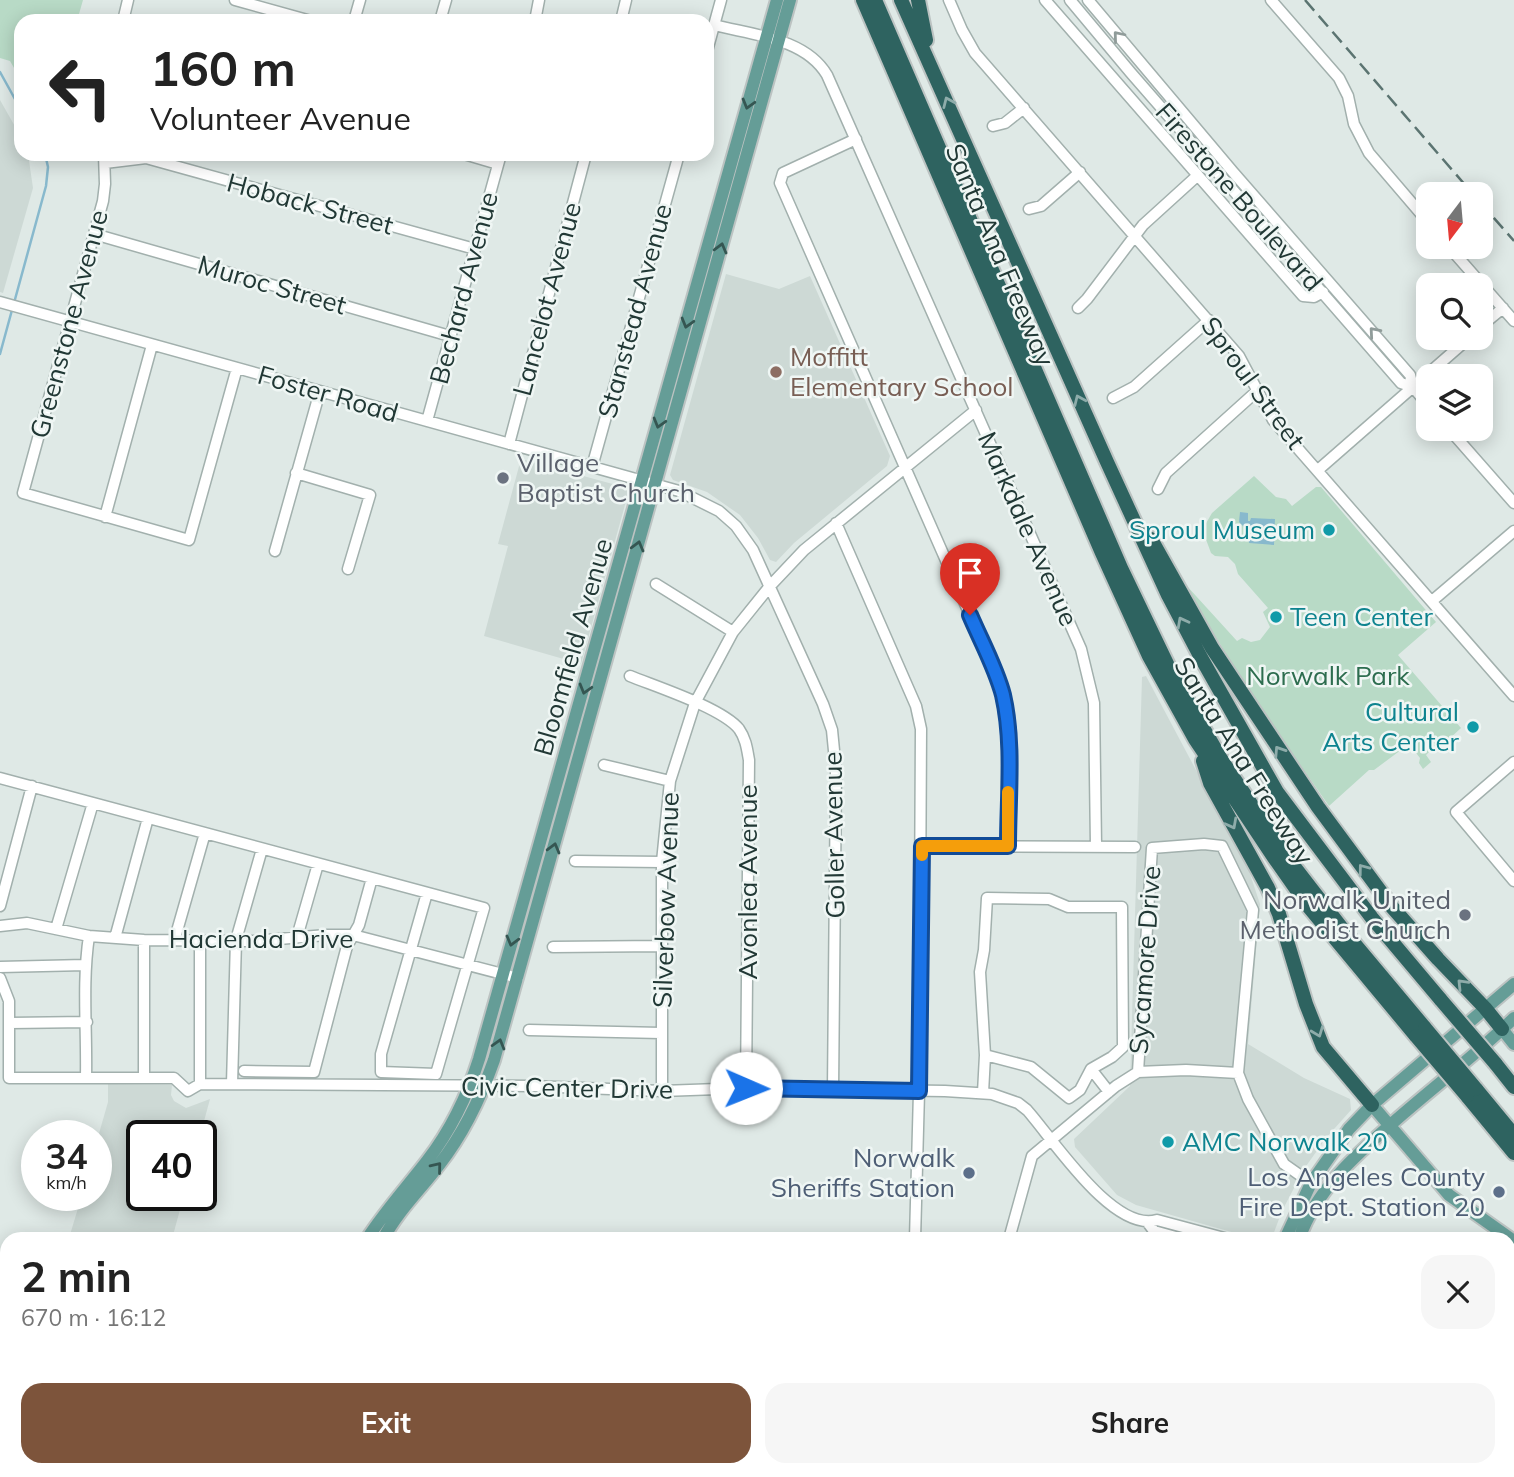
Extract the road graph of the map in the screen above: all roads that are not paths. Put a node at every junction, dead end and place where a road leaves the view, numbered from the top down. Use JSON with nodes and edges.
{"nodes":[{"id":1,"x":235,"y":0,"type":"edge"},
{"id":2,"x":720,"y":0,"type":"edge"},
{"id":3,"x":777,"y":0,"type":"edge"},
{"id":4,"x":790,"y":0,"type":"edge"},
{"id":5,"x":857,"y":0,"type":"edge"},
{"id":6,"x":863,"y":0,"type":"edge"},
{"id":7,"x":875,"y":0,"type":"edge"},
{"id":8,"x":901,"y":0,"type":"edge"},
{"id":9,"x":918,"y":0,"type":"edge"},
{"id":10,"x":949,"y":0,"type":"edge"},
{"id":11,"x":1045,"y":0,"type":"edge"},
{"id":12,"x":1070,"y":0,"type":"edge"},
{"id":13,"x":1088,"y":0,"type":"edge"},
{"id":14,"x":1271,"y":0,"type":"edge"},
{"id":15,"x":286,"y":14,"type":"edge"},
{"id":16,"x":714,"y":25,"type":"joint"},
{"id":17,"x":879,"y":36,"type":"junction"},
{"id":18,"x":773,"y":40,"type":"junction"},
{"id":19,"x":930,"y":62,"type":"junction"},
{"id":20,"x":1148,"y":72,"type":"junction"},
{"id":21,"x":1131,"y":73,"type":"junction"},
{"id":22,"x":1116,"y":82,"type":"junction"},
{"id":23,"x":1024,"y":108,"type":"junction"},
{"id":24,"x":993,"y":126,"type":"dead end"},
{"id":25,"x":856,"y":139,"type":"junction"},
{"id":26,"x":104,"y":161,"type":"edge"},
{"id":27,"x":157,"y":161,"type":"edge"},
{"id":28,"x":498,"y":161,"type":"edge"},
{"id":29,"x":584,"y":161,"type":"edge"},
{"id":30,"x":677,"y":161,"type":"edge"},
{"id":31,"x":1080,"y":172,"type":"junction"},
{"id":32,"x":1198,"y":176,"type":"junction"},
{"id":33,"x":1416,"y":208,"type":"edge"},
{"id":34,"x":1029,"y":209,"type":"dead end"},
{"id":35,"x":94,"y":234,"type":"junction"},
{"id":36,"x":1135,"y":236,"type":"junction"},
{"id":37,"x":475,"y":249,"type":"junction"},
{"id":38,"x":1460,"y":259,"type":"edge"},
{"id":39,"x":1323,"y":292,"type":"junction"},
{"id":40,"x":0,"y":302,"type":"edge"},
{"id":41,"x":1078,"y":308,"type":"dead end"},
{"id":42,"x":1503,"y":308,"type":"junction"},
{"id":43,"x":1493,"y":316,"type":"edge"},
{"id":44,"x":1209,"y":320,"type":"junction"},
{"id":45,"x":1514,"y":321,"type":"edge"},
{"id":46,"x":70,"y":322,"type":"junction"},
{"id":47,"x":450,"y":336,"type":"junction"},
{"id":48,"x":152,"y":345,"type":"junction"},
{"id":49,"x":1455,"y":350,"type":"edge"},
{"id":50,"x":237,"y":368,"type":"junction"},
{"id":51,"x":1413,"y":387,"type":"junction"},
{"id":52,"x":320,"y":391,"type":"junction"},
{"id":53,"x":1257,"y":391,"type":"junction"},
{"id":54,"x":1416,"y":391,"type":"edge"},
{"id":55,"x":1113,"y":398,"type":"dead end"},
{"id":56,"x":672,"y":401,"type":"junction"},
{"id":57,"x":976,"y":410,"type":"junction"},
{"id":58,"x":428,"y":421,"type":"junction"},
{"id":59,"x":1460,"y":441,"type":"edge"},
{"id":60,"x":509,"y":444,"type":"junction"},
{"id":61,"x":1107,"y":462,"type":"junction"},
{"id":62,"x":905,"y":466,"type":"junction"},
{"id":63,"x":592,"y":467,"type":"junction"},
{"id":64,"x":1318,"y":470,"type":"junction"},
{"id":65,"x":296,"y":473,"type":"junction"},
{"id":66,"x":642,"y":481,"type":"junction"},
{"id":67,"x":656,"y":485,"type":"junction"},
{"id":68,"x":1158,"y":489,"type":"dead end"},
{"id":69,"x":1514,"y":503,"type":"edge"},
{"id":70,"x":105,"y":517,"type":"junction"},
{"id":71,"x":836,"y":523,"type":"junction"},
{"id":72,"x":1514,"y":531,"type":"edge"},
{"id":73,"x":275,"y":551,"type":"dead end"},
{"id":74,"x":626,"y":567,"type":"junction"},
{"id":75,"x":348,"y":569,"type":"dead end"},
{"id":76,"x":656,"y":584,"type":"dead end"},
{"id":77,"x":770,"y":586,"type":"junction"},
{"id":78,"x":1432,"y":601,"type":"junction"},
{"id":79,"x":733,"y":632,"type":"junction"},
{"id":80,"x":598,"y":664,"type":"junction"},
{"id":81,"x":630,"y":676,"type":"dead end"},
{"id":82,"x":1514,"y":696,"type":"edge"},
{"id":83,"x":695,"y":703,"type":"junction"},
{"id":84,"x":1195,"y":739,"type":"junction"},
{"id":85,"x":1514,"y":762,"type":"edge"},
{"id":86,"x":604,"y":765,"type":"dead end"},
{"id":87,"x":0,"y":778,"type":"edge"},
{"id":88,"x":670,"y":781,"type":"junction"},
{"id":89,"x":32,"y":786,"type":"junction"},
{"id":90,"x":93,"y":803,"type":"junction"},
{"id":91,"x":148,"y":818,"type":"junction"},
{"id":92,"x":205,"y":833,"type":"junction"},
{"id":93,"x":922,"y":846,"type":"junction"},
{"id":94,"x":1008,"y":846,"type":"junction"},
{"id":95,"x":1096,"y":846,"type":"junction"},
{"id":96,"x":1135,"y":847,"type":"dead end"},
{"id":97,"x":262,"y":849,"type":"junction"},
{"id":98,"x":575,"y":862,"type":"dead end"},
{"id":99,"x":662,"y":862,"type":"junction"},
{"id":100,"x":318,"y":864,"type":"junction"},
{"id":101,"x":372,"y":878,"type":"junction"},
{"id":102,"x":1514,"y":881,"type":"edge"},
{"id":103,"x":427,"y":893,"type":"junction"},
{"id":104,"x":0,"y":905,"type":"edge"},
{"id":105,"x":521,"y":909,"type":"junction"},
{"id":106,"x":536,"y":914,"type":"junction"},
{"id":107,"x":1,"y":923,"type":"edge"},
{"id":108,"x":56,"y":929,"type":"junction"},
{"id":109,"x":353,"y":935,"type":"junction"},
{"id":110,"x":89,"y":936,"type":"junction"},
{"id":111,"x":297,"y":937,"type":"junction"},
{"id":112,"x":115,"y":938,"type":"junction"},
{"id":113,"x":175,"y":939,"type":"junction"},
{"id":114,"x":144,"y":940,"type":"junction"},
{"id":115,"x":200,"y":940,"type":"junction"},
{"id":116,"x":236,"y":940,"type":"junction"},
{"id":117,"x":661,"y":946,"type":"junction"},
{"id":118,"x":553,"y":947,"type":"dead end"},
{"id":119,"x":411,"y":949,"type":"junction"},
{"id":120,"x":85,"y":965,"type":"junction"},
{"id":121,"x":467,"y":965,"type":"junction"},
{"id":122,"x":0,"y":967,"type":"edge"},
{"id":123,"x":504,"y":973,"type":"junction"},
{"id":124,"x":0,"y":978,"type":"edge"},
{"id":125,"x":518,"y":978,"type":"junction"},
{"id":126,"x":1514,"y":984,"type":"edge"},
{"id":127,"x":1485,"y":1008,"type":"junction"},
{"id":128,"x":1514,"y":1018,"type":"edge"},
{"id":129,"x":87,"y":1021,"type":"junction"},
{"id":130,"x":10,"y":1023,"type":"junction"},
{"id":131,"x":1502,"y":1029,"type":"junction"},
{"id":132,"x":529,"y":1030,"type":"dead end"},
{"id":133,"x":1421,"y":1032,"type":"junction"},
{"id":134,"x":661,"y":1033,"type":"junction"},
{"id":135,"x":1514,"y":1044,"type":"edge"},
{"id":136,"x":985,"y":1055,"type":"junction"},
{"id":137,"x":1091,"y":1069,"type":"junction"},
{"id":138,"x":244,"y":1071,"type":"dead end"},
{"id":139,"x":1138,"y":1072,"type":"junction"},
{"id":140,"x":1238,"y":1073,"type":"junction"},
{"id":141,"x":86,"y":1077,"type":"junction"},
{"id":142,"x":144,"y":1077,"type":"junction"},
{"id":143,"x":200,"y":1084,"type":"junction"},
{"id":144,"x":232,"y":1084,"type":"junction"},
{"id":145,"x":471,"y":1085,"type":"junction"},
{"id":146,"x":485,"y":1085,"type":"junction"},
{"id":147,"x":1514,"y":1087,"type":"edge"},
{"id":148,"x":746,"y":1088,"type":"junction"},
{"id":149,"x":834,"y":1090,"type":"junction"},
{"id":150,"x":662,"y":1091,"type":"junction"},
{"id":151,"x":919,"y":1091,"type":"junction"},
{"id":152,"x":1109,"y":1092,"type":"junction"},
{"id":153,"x":1471,"y":1092,"type":"junction"},
{"id":154,"x":983,"y":1093,"type":"junction"},
{"id":155,"x":1372,"y":1105,"type":"junction"},
{"id":156,"x":1390,"y":1126,"type":"junction"},
{"id":157,"x":1514,"y":1135,"type":"edge"},
{"id":158,"x":1052,"y":1139,"type":"junction"},
{"id":159,"x":1514,"y":1153,"type":"edge"},
{"id":160,"x":1311,"y":1183,"type":"junction"},
{"id":161,"x":408,"y":1192,"type":"junction"},
{"id":162,"x":380,"y":1219,"type":"junction"},
{"id":163,"x":1148,"y":1223,"type":"junction"},
{"id":164,"x":372,"y":1232,"type":"edge"},
{"id":165,"x":379,"y":1232,"type":"edge"},
{"id":166,"x":387,"y":1232,"type":"edge"},
{"id":167,"x":915,"y":1232,"type":"edge"},
{"id":168,"x":1011,"y":1232,"type":"edge"},
{"id":169,"x":1158,"y":1232,"type":"edge"},
{"id":170,"x":1202,"y":1232,"type":"edge"},
{"id":171,"x":1288,"y":1232,"type":"edge"},
{"id":172,"x":1302,"y":1232,"type":"edge"},
{"id":173,"x":1501,"y":1232,"type":"edge"}],
"edges":[{"from":1,"to":15,"type":"street"},
{"from":2,"to":16,"type":"street"},
{"from":3,"to":18,"type":"main road","name":"Bloomfield Avenue"},
{"from":4,"to":18,"type":"main road","name":"Bloomfield Avenue"},
{"from":5,"to":17,"type":"highway"},
{"from":6,"to":17,"type":"highway","name":"Santa Ana Freeway"},
{"from":7,"to":133,"type":"highway"},
{"from":8,"to":19,"type":"highway","name":"Santa Ana Freeway"},
{"from":9,"to":19,"type":"highway"},
{"from":10,"to":23,"type":"street","name":"Sproul Street"},
{"from":11,"to":22,"type":"street"},
{"from":12,"to":21,"type":"street","name":"Firestone Boulevard"},
{"from":20,"to":13,"type":"street","name":"Firestone Boulevard","one_way":true},
{"from":14,"to":33,"type":"street"},
{"from":16,"to":18,"type":"street","name":"Markdale Avenue"},
{"from":17,"to":84,"type":"highway","name":"Santa Ana Freeway"},
{"from":18,"to":25,"type":"street","name":"Markdale Avenue"},
{"from":18,"to":56,"type":"main road","name":"Bloomfield Avenue"},
{"from":61,"to":19,"type":"highway","name":"Santa Ana Freeway","one_way":true},
{"from":20,"to":21,"type":"street"},
{"from":51,"to":20,"type":"street","name":"Firestone Boulevard","one_way":true},
{"from":21,"to":22,"type":"street"},
{"from":21,"to":39,"type":"street","name":"Firestone Boulevard"},
{"from":22,"to":32,"type":"street"},
{"from":23,"to":24,"type":"street"},
{"from":23,"to":31,"type":"street","name":"Sproul Street"},
{"from":25,"to":57,"type":"street","name":"Markdale Avenue"},
{"from":25,"to":62,"type":"street"},
{"from":26,"to":35,"type":"street","name":"Greenstone Avenue"},
{"from":27,"to":37,"type":"street","name":"Hoback Street"},
{"from":28,"to":37,"type":"street","name":"Bechard Avenue"},
{"from":29,"to":60,"type":"street","name":"Lancelot Avenue"},
{"from":30,"to":63,"type":"street","name":"Stanstead Avenue"},
{"from":31,"to":34,"type":"street"},
{"from":31,"to":36,"type":"street","name":"Sproul Street"},
{"from":32,"to":36,"type":"street"},
{"from":32,"to":39,"type":"street"},
{"from":35,"to":46,"type":"street","name":"Greenstone Avenue"},
{"from":35,"to":47,"type":"street","name":"Muroc Street"},
{"from":36,"to":41,"type":"street"},
{"from":36,"to":44,"type":"street","name":"Sproul Street"},
{"from":37,"to":47,"type":"street","name":"Bechard Avenue"},
{"from":38,"to":42,"type":"street"},
{"from":39,"to":51,"type":"street","name":"Firestone Boulevard"},
{"from":40,"to":46,"type":"street","name":"Foster Road"},
{"from":42,"to":43,"type":"street"},
{"from":42,"to":45,"type":"street"},
{"from":44,"to":53,"type":"street","name":"Sproul Street"},
{"from":44,"to":55,"type":"street"},
{"from":46,"to":48,"type":"street","name":"Foster Road"},
{"from":46,"to":70,"type":"street","name":"Greenstone Avenue"},
{"from":47,"to":58,"type":"street","name":"Bechard Avenue"},
{"from":48,"to":50,"type":"street","name":"Foster Road"},
{"from":48,"to":70,"type":"street"},
{"from":49,"to":51,"type":"street"},
{"from":50,"to":52,"type":"street","name":"Foster Road"},
{"from":50,"to":70,"type":"street"},
{"from":51,"to":54,"type":"street","name":"Firestone Boulevard"},
{"from":51,"to":64,"type":"street"},
{"from":52,"to":58,"type":"street","name":"Foster Road"},
{"from":52,"to":65,"type":"street"},
{"from":53,"to":64,"type":"street","name":"Sproul Street"},
{"from":53,"to":68,"type":"street"},
{"from":56,"to":66,"type":"main road","name":"Bloomfield Avenue","one_way":true},
{"from":56,"to":67,"type":"main road","name":"Bloomfield Avenue"},
{"from":57,"to":62,"type":"street","name":"Silverbow Avenue"},
{"from":57,"to":95,"type":"street","name":"Markdale Avenue"},
{"from":58,"to":60,"type":"street","name":"Foster Road"},
{"from":59,"to":69,"type":"street"},
{"from":60,"to":63,"type":"street","name":"Foster Road"},
{"from":127,"to":61,"type":"highway","one_way":true},
{"from":147,"to":61,"type":"highway","name":"Santa Ana Freeway","one_way":true,"bridge":true},
{"from":62,"to":71,"type":"street","name":"Silverbow Avenue"},
{"from":62,"to":94,"type":"street"},
{"from":63,"to":66,"type":"street","name":"Foster Road"},
{"from":64,"to":78,"type":"street","name":"Sproul Street"},
{"from":65,"to":73,"type":"street"},
{"from":65,"to":75,"type":"street"},
{"from":66,"to":67,"type":"street","name":"Foster Road"},
{"from":66,"to":74,"type":"main road","name":"Bloomfield Avenue"},
{"from":74,"to":67,"type":"main road","name":"Bloomfield Avenue","one_way":true},
{"from":67,"to":77,"type":"street","name":"Goller Avenue"},
{"from":71,"to":77,"type":"street","name":"Silverbow Avenue"},
{"from":71,"to":93,"type":"street"},
{"from":72,"to":78,"type":"street"},
{"from":74,"to":80,"type":"main road","name":"Bloomfield Avenue"},
{"from":76,"to":79,"type":"street"},
{"from":77,"to":79,"type":"street","name":"Silverbow Avenue"},
{"from":77,"to":149,"type":"street","name":"Goller Avenue"},
{"from":78,"to":82,"type":"street","name":"Sproul Street"},
{"from":79,"to":83,"type":"street","name":"Silverbow Avenue"},
{"from":80,"to":105,"type":"main road","name":"Bloomfield Avenue","one_way":true},
{"from":106,"to":80,"type":"main road","name":"Bloomfield Avenue","one_way":true},
{"from":81,"to":83,"type":"street","name":"Avonlea Avenue"},
{"from":83,"to":88,"type":"street","name":"Silverbow Avenue"},
{"from":83,"to":148,"type":"street","name":"Avonlea Avenue"},
{"from":84,"to":133,"type":"highway","name":"Santa Ana Freeway"},
{"from":84,"to":155,"type":"highway","one_way":true},
{"from":85,"to":102,"type":"street"},
{"from":86,"to":88,"type":"street"},
{"from":87,"to":89,"type":"street"},
{"from":88,"to":99,"type":"street","name":"Silverbow Avenue"},
{"from":89,"to":90,"type":"street"},
{"from":89,"to":104,"type":"street"},
{"from":90,"to":91,"type":"street"},
{"from":90,"to":108,"type":"street"},
{"from":91,"to":92,"type":"street"},
{"from":91,"to":112,"type":"street"},
{"from":92,"to":97,"type":"street"},
{"from":92,"to":113,"type":"street"},
{"from":93,"to":94,"type":"street"},
{"from":93,"to":151,"type":"street"},
{"from":94,"to":95,"type":"street"},
{"from":95,"to":96,"type":"street"},
{"from":97,"to":100,"type":"street"},
{"from":97,"to":116,"type":"street"},
{"from":98,"to":99,"type":"street"},
{"from":99,"to":117,"type":"street","name":"Silverbow Avenue"},
{"from":100,"to":101,"type":"street"},
{"from":100,"to":111,"type":"street"},
{"from":101,"to":103,"type":"street"},
{"from":101,"to":109,"type":"street"},
{"from":103,"to":119,"type":"street"},
{"from":103,"to":121,"type":"street"},
{"from":105,"to":106,"type":"main road"},
{"from":105,"to":123,"type":"main road","name":"Bloomfield Avenue","one_way":true},
{"from":106,"to":125,"type":"main road","name":"Bloomfield Avenue"},
{"from":107,"to":108,"type":"street","name":"Hacienda Drive"},
{"from":108,"to":110,"type":"street","name":"Hacienda Drive"},
{"from":109,"to":111,"type":"street","name":"Hacienda Drive"},
{"from":109,"to":119,"type":"street","name":"Hacienda Drive"},
{"from":109,"to":138,"type":"street"},
{"from":110,"to":112,"type":"street","name":"Hacienda Drive"},
{"from":110,"to":120,"type":"street"},
{"from":111,"to":116,"type":"street","name":"Hacienda Drive"},
{"from":112,"to":114,"type":"street","name":"Hacienda Drive"},
{"from":113,"to":114,"type":"street","name":"Hacienda Drive"},
{"from":113,"to":115,"type":"street","name":"Hacienda Drive"},
{"from":114,"to":142,"type":"street"},
{"from":115,"to":116,"type":"street","name":"Hacienda Drive"},
{"from":115,"to":143,"type":"street"},
{"from":116,"to":144,"type":"street"},
{"from":117,"to":118,"type":"street"},
{"from":117,"to":134,"type":"street","name":"Silverbow Avenue"},
{"from":119,"to":121,"type":"street","name":"Hacienda Drive"},
{"from":119,"to":121,"type":"street"},
{"from":120,"to":122,"type":"street"},
{"from":120,"to":129,"type":"street"},
{"from":121,"to":123,"type":"street","name":"Hacienda Drive"},
{"from":123,"to":125,"type":"street","name":"Hacienda Drive"},
{"from":123,"to":145,"type":"main road","name":"Bloomfield Avenue"},
{"from":124,"to":130,"type":"street"},
{"from":146,"to":125,"type":"main road","name":"Bloomfield Avenue","one_way":true},
{"from":126,"to":127,"type":"main road"},
{"from":127,"to":131,"type":"highway"},
{"from":127,"to":155,"type":"main road"},
{"from":128,"to":131,"type":"main road"},
{"from":129,"to":130,"type":"street"},
{"from":129,"to":141,"type":"street"},
{"from":130,"to":141,"type":"street"},
{"from":131,"to":135,"type":"main road"},
{"from":131,"to":156,"type":"main road"},
{"from":132,"to":134,"type":"street"},
{"from":133,"to":153,"type":"highway","name":"Santa Ana Freeway","bridge":true},
{"from":134,"to":150,"type":"street","name":"Silverbow Avenue"},
{"from":136,"to":137,"type":"street"},
{"from":136,"to":137,"type":"street"},
{"from":136,"to":154,"type":"street"},
{"from":137,"to":152,"type":"street"},
{"from":139,"to":140,"type":"street"},
{"from":139,"to":140,"type":"street","name":"Sycamore Drive"},
{"from":139,"to":152,"type":"street"},
{"from":140,"to":160,"type":"street"},
{"from":141,"to":142,"type":"street"},
{"from":142,"to":143,"type":"street"},
{"from":143,"to":144,"type":"street","name":"Civic Center Drive"},
{"from":144,"to":145,"type":"street","name":"Civic Center Drive"},
{"from":145,"to":146,"type":"street","name":"Civic Center Drive"},
{"from":145,"to":161,"type":"main road","name":"Bloomfield Avenue"},
{"from":146,"to":150,"type":"street","name":"Civic Center Drive"},
{"from":161,"to":146,"type":"main road","name":"Bloomfield Avenue","one_way":true},
{"from":148,"to":149,"type":"street","name":"Civic Center Drive"},
{"from":148,"to":150,"type":"street","name":"Civic Center Drive"},
{"from":149,"to":151,"type":"street","name":"Civic Center Drive"},
{"from":151,"to":154,"type":"street","name":"Civic Center Drive"},
{"from":151,"to":167,"type":"street"},
{"from":152,"to":158,"type":"street"},
{"from":153,"to":157,"type":"highway"},
{"from":153,"to":159,"type":"highway","name":"Santa Ana Freeway"},
{"from":154,"to":158,"type":"street","name":"Civic Center Drive"},
{"from":155,"to":156,"type":"main road"},
{"from":155,"to":160,"type":"main road"},
{"from":156,"to":172,"type":"main road"},
{"from":156,"to":173,"type":"main road"},
{"from":158,"to":163,"type":"street","name":"Civic Center Drive"},
{"from":158,"to":168,"type":"street"},
{"from":160,"to":171,"type":"main road"},
{"from":161,"to":162,"type":"main road","name":"Bloomfield Avenue"},
{"from":161,"to":166,"type":"main road","name":"Bloomfield Avenue"},
{"from":162,"to":164,"type":"main road","name":"Bloomfield Avenue"},
{"from":162,"to":165,"type":"main road"},
{"from":163,"to":169,"type":"street","name":"Civic Center Drive"},
{"from":163,"to":170,"type":"street","name":"Civic Center Drive"}]}
